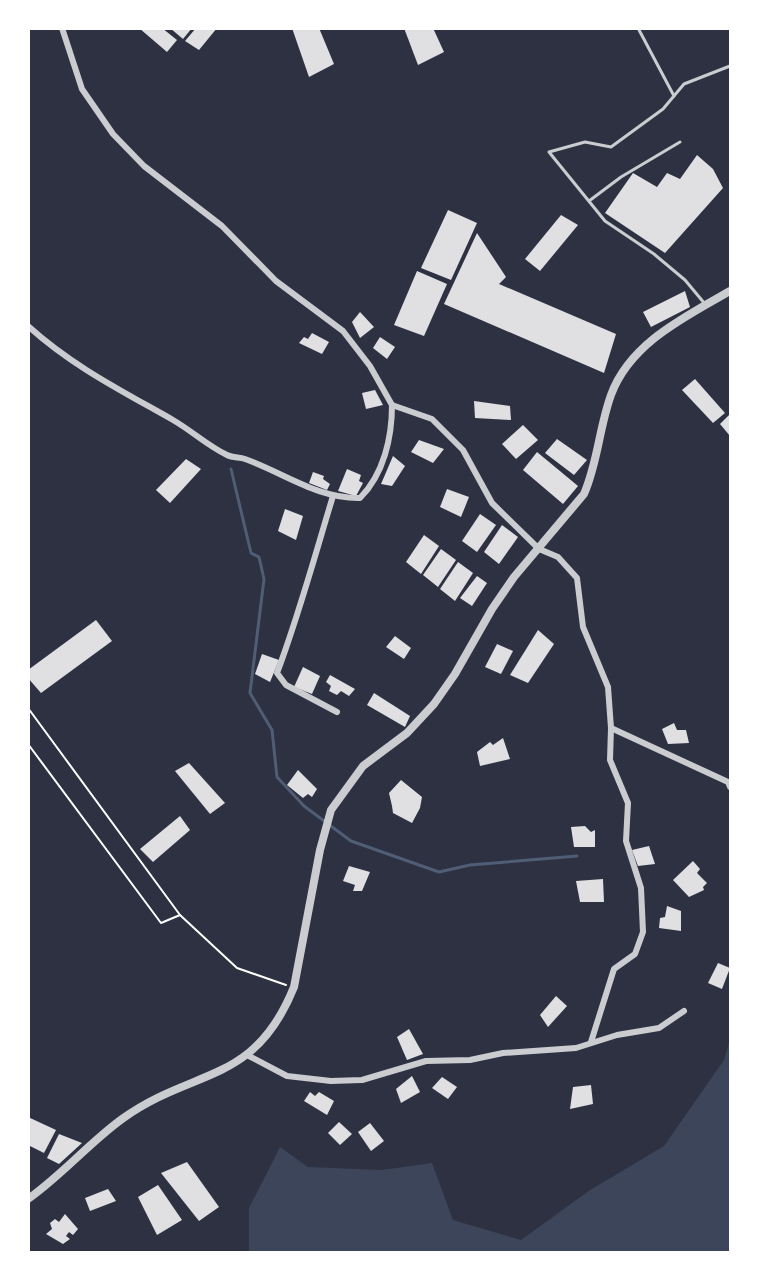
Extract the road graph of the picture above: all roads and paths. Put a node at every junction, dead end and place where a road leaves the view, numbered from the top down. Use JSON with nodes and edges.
{"nodes":[{"id":1,"x":62,"y":28,"type":"edge"},
{"id":2,"x":638,"y":28,"type":"edge"},
{"id":3,"x":730,"y":66,"type":"edge"},
{"id":4,"x":674,"y":96,"type":"junction"},
{"id":5,"x":680,"y":142,"type":"dead end"},
{"id":6,"x":590,"y":201,"type":"junction"},
{"id":7,"x":730,"y":291,"type":"edge"},
{"id":8,"x":706,"y":305,"type":"junction"},
{"id":9,"x":28,"y":326,"type":"edge"},
{"id":10,"x":393,"y":405,"type":"junction"},
{"id":11,"x":333,"y":496,"type":"junction"},
{"id":12,"x":539,"y":549,"type":"junction"},
{"id":13,"x":28,"y":708,"type":"edge"},
{"id":14,"x":337,"y":712,"type":"dead end"},
{"id":15,"x":611,"y":728,"type":"junction"},
{"id":16,"x":28,"y":744,"type":"edge"},
{"id":17,"x":730,"y":787,"type":"edge"},
{"id":18,"x":180,"y":915,"type":"junction"},
{"id":19,"x":294,"y":987,"type":"junction"},
{"id":20,"x":684,"y":1011,"type":"dead end"},
{"id":21,"x":591,"y":1042,"type":"junction"},
{"id":22,"x":247,"y":1056,"type":"junction"},
{"id":23,"x":28,"y":1199,"type":"edge"}],
"edges":[{"from":1,"to":10,"type":"street"},
{"from":2,"to":4,"type":"lane"},
{"from":3,"to":4,"type":"lane"},
{"from":4,"to":6,"type":"lane"},
{"from":5,"to":6,"type":"lane"},
{"from":6,"to":8,"type":"lane"},
{"from":7,"to":8,"type":"street"},
{"from":8,"to":12,"type":"street"},
{"from":9,"to":11,"type":"street"},
{"from":10,"to":11,"type":"street"},
{"from":10,"to":12,"type":"street"},
{"from":11,"to":14,"type":"street"},
{"from":12,"to":15,"type":"street"},
{"from":12,"to":19,"type":"street"},
{"from":13,"to":18,"type":"path"},
{"from":15,"to":17,"type":"street"},
{"from":15,"to":21,"type":"street"},
{"from":16,"to":18,"type":"path"},
{"from":18,"to":19,"type":"path"},
{"from":19,"to":22,"type":"street"},
{"from":20,"to":21,"type":"street"},
{"from":21,"to":22,"type":"street"},
{"from":22,"to":23,"type":"street"}]}
